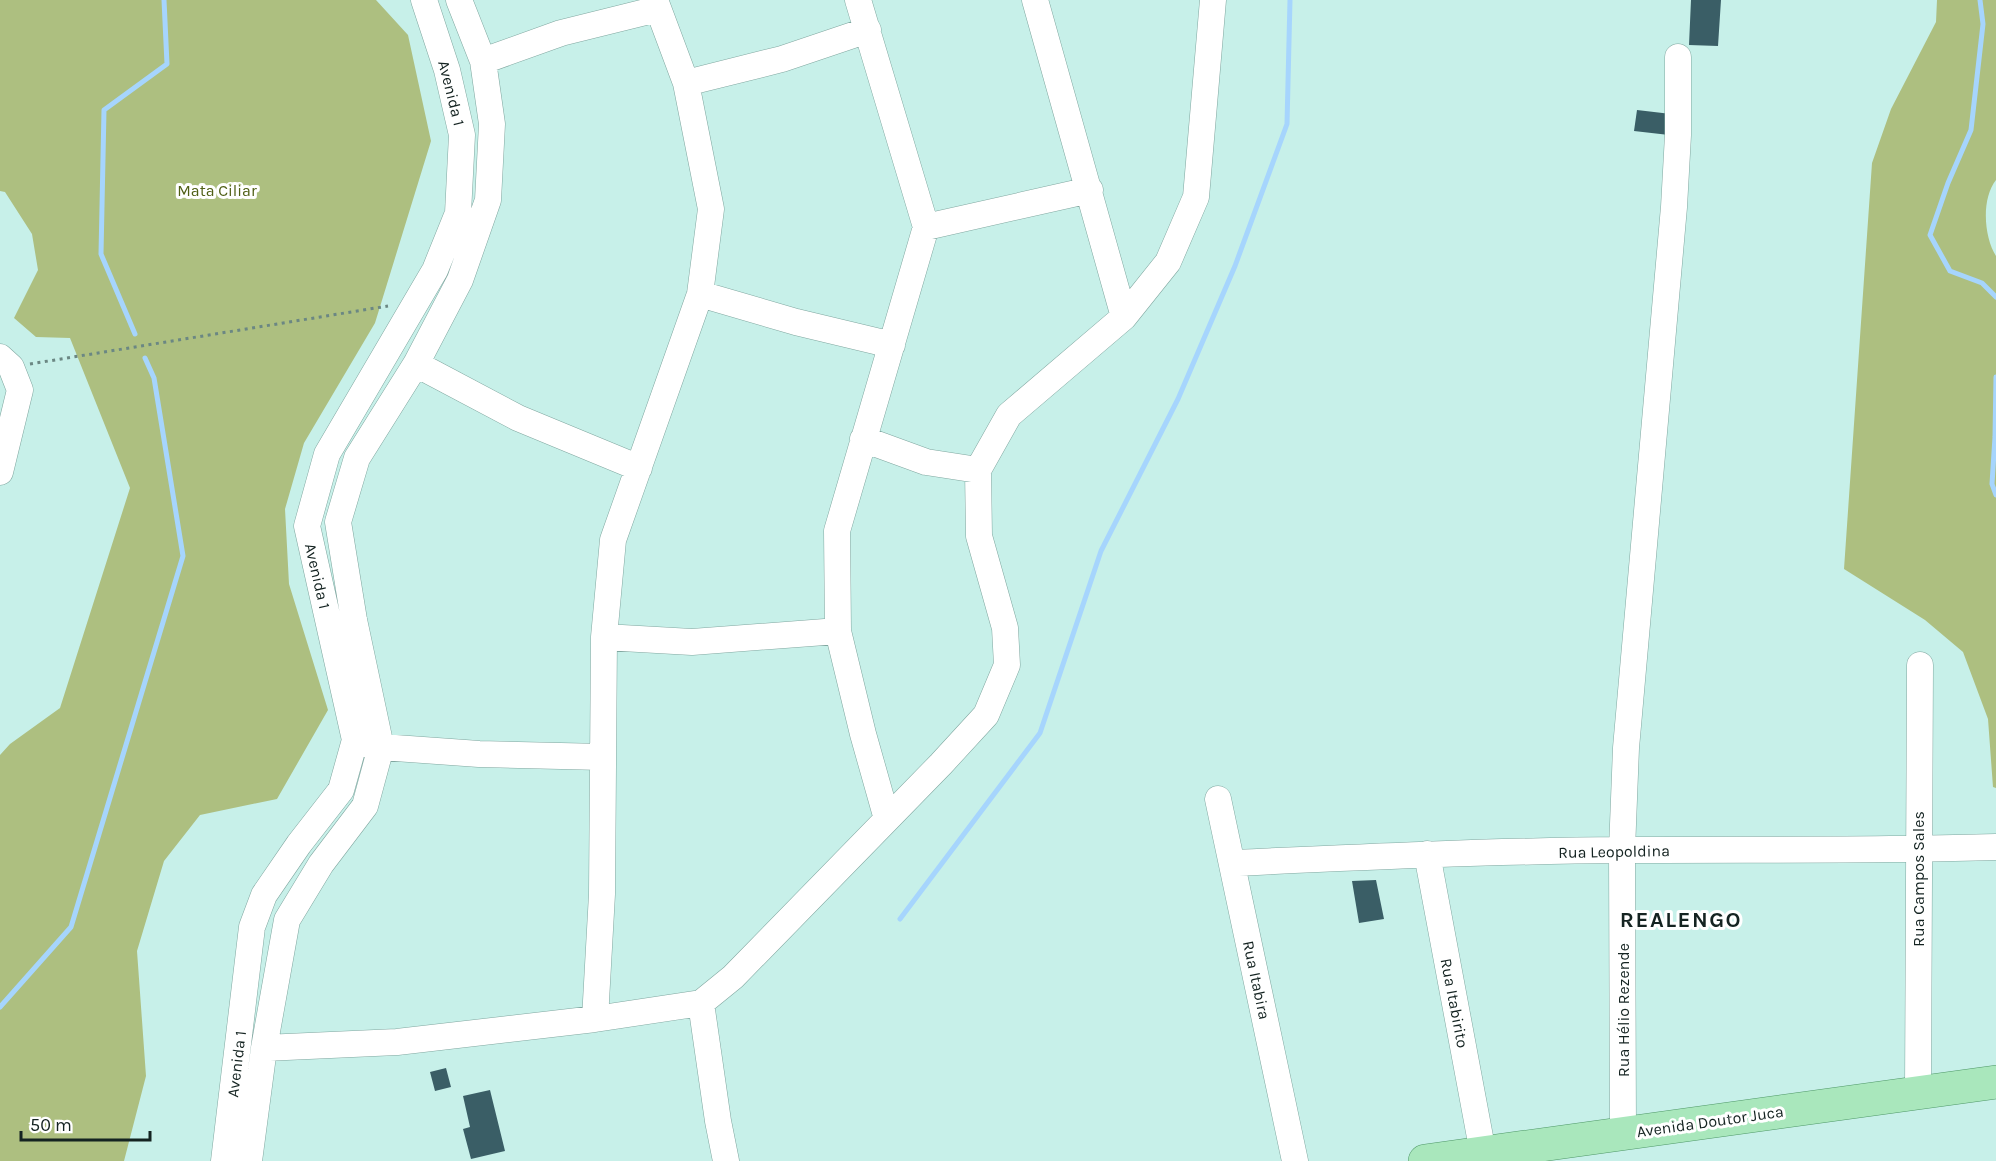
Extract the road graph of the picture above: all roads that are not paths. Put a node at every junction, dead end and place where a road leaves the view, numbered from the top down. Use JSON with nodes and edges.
{"nodes":[{"id":1,"x":423,"y":0,"type":"edge"},
{"id":2,"x":459,"y":0,"type":"edge"},
{"id":3,"x":858,"y":0,"type":"edge"},
{"id":4,"x":1035,"y":0,"type":"edge"},
{"id":5,"x":1213,"y":0,"type":"edge"},
{"id":6,"x":657,"y":5,"type":"edge"},
{"id":7,"x":868,"y":30,"type":"junction"},
{"id":8,"x":1678,"y":57,"type":"dead end"},
{"id":9,"x":483,"y":61,"type":"junction"},
{"id":10,"x":686,"y":83,"type":"junction"},
{"id":11,"x":1089,"y":190,"type":"junction"},
{"id":12,"x":926,"y":227,"type":"junction"},
{"id":13,"x":699,"y":294,"type":"junction"},
{"id":14,"x":1124,"y":316,"type":"junction"},
{"id":15,"x":892,"y":345,"type":"junction"},
{"id":16,"x":5,"y":362,"type":"edge"},
{"id":17,"x":416,"y":364,"type":"junction"},
{"id":18,"x":863,"y":440,"type":"junction"},
{"id":19,"x":639,"y":468,"type":"junction"},
{"id":20,"x":978,"y":470,"type":"junction"},
{"id":21,"x":0,"y":472,"type":"edge"},
{"id":22,"x":838,"y":631,"type":"junction"},
{"id":23,"x":604,"y":637,"type":"junction"},
{"id":24,"x":1920,"y":665,"type":"dead end"},
{"id":25,"x":355,"y":740,"type":"junction"},
{"id":26,"x":381,"y":747,"type":"junction"},
{"id":27,"x":603,"y":757,"type":"junction"},
{"id":28,"x":1218,"y":799,"type":"dead end"},
{"id":29,"x":887,"y":819,"type":"junction"},
{"id":30,"x":1996,"y":847,"type":"edge"},
{"id":31,"x":1918,"y":849,"type":"junction"},
{"id":32,"x":1622,"y":850,"type":"junction"},
{"id":33,"x":1427,"y":854,"type":"junction"},
{"id":34,"x":1232,"y":863,"type":"junction"},
{"id":35,"x":701,"y":1004,"type":"junction"},
{"id":36,"x":595,"y":1019,"type":"junction"},
{"id":37,"x":264,"y":1048,"type":"junction"},
{"id":38,"x":1996,"y":1082,"type":"edge"},
{"id":39,"x":1918,"y":1092,"type":"junction"},
{"id":40,"x":1996,"y":1102,"type":"edge"},
{"id":41,"x":1623,"y":1133,"type":"junction"},
{"id":42,"x":1483,"y":1153,"type":"junction"},
{"id":43,"x":224,"y":1161,"type":"edge"},
{"id":44,"x":249,"y":1161,"type":"edge"},
{"id":45,"x":726,"y":1161,"type":"edge"},
{"id":46,"x":1295,"y":1161,"type":"edge"},
{"id":47,"x":1425,"y":1161,"type":"edge"},
{"id":48,"x":1584,"y":1161,"type":"edge"}],
"edges":[{"from":1,"to":25,"type":"street","name":"Avenida 1"},
{"from":2,"to":9,"type":"street","name":"Avenida 1"},
{"from":3,"to":7,"type":"street"},
{"from":4,"to":11,"type":"street"},
{"from":5,"to":14,"type":"street"},
{"from":6,"to":9,"type":"street"},
{"from":6,"to":10,"type":"street"},
{"from":7,"to":10,"type":"street"},
{"from":7,"to":12,"type":"street"},
{"from":8,"to":32,"type":"street","name":"Rua Hélio Rezende"},
{"from":9,"to":17,"type":"street","name":"Avenida 1"},
{"from":10,"to":13,"type":"street"},
{"from":11,"to":12,"type":"street"},
{"from":11,"to":14,"type":"street"},
{"from":12,"to":15,"type":"street"},
{"from":13,"to":15,"type":"street"},
{"from":13,"to":19,"type":"street"},
{"from":14,"to":20,"type":"street"},
{"from":15,"to":18,"type":"street"},
{"from":16,"to":21,"type":"street"},
{"from":17,"to":19,"type":"street"},
{"from":17,"to":26,"type":"street","name":"Avenida 1"},
{"from":18,"to":20,"type":"street"},
{"from":18,"to":22,"type":"street"},
{"from":19,"to":23,"type":"street"},
{"from":20,"to":29,"type":"street"},
{"from":22,"to":23,"type":"street"},
{"from":22,"to":29,"type":"street"},
{"from":23,"to":27,"type":"street"},
{"from":24,"to":31,"type":"street","name":"Rua Campos Sales"},
{"from":25,"to":26,"type":"street"},
{"from":25,"to":43,"type":"street","name":"Avenida 1"},
{"from":26,"to":27,"type":"street"},
{"from":26,"to":37,"type":"street","name":"Avenida 1"},
{"from":27,"to":36,"type":"street"},
{"from":28,"to":34,"type":"street","name":"Rua Itabira"},
{"from":29,"to":35,"type":"street"},
{"from":30,"to":31,"type":"street","name":"Rua Leopoldina"},
{"from":31,"to":32,"type":"street","name":"Rua Leopoldina"},
{"from":31,"to":39,"type":"street","name":"Rua Campos Sales"},
{"from":32,"to":33,"type":"street","name":"Rua Leopoldina"},
{"from":32,"to":41,"type":"street","name":"Rua Hélio Rezende"},
{"from":33,"to":34,"type":"street","name":"Rua Leopoldina"},
{"from":33,"to":42,"type":"street","name":"Rua Itabirito"},
{"from":34,"to":46,"type":"street","name":"Rua Itabira"},
{"from":35,"to":36,"type":"street"},
{"from":35,"to":45,"type":"street"},
{"from":36,"to":37,"type":"street"},
{"from":37,"to":44,"type":"street","name":"Avenida 1"},
{"from":38,"to":39,"type":"main road","name":"Avenida Doutor Juca"},
{"from":39,"to":41,"type":"main road","name":"Avenida Doutor Juca"},
{"from":40,"to":48,"type":"main road","name":"Avenida Doutor Juca"},
{"from":41,"to":42,"type":"main road","name":"Avenida Doutor Juca"},
{"from":42,"to":47,"type":"main road","name":"Avenida Doutor Juca"}]}
